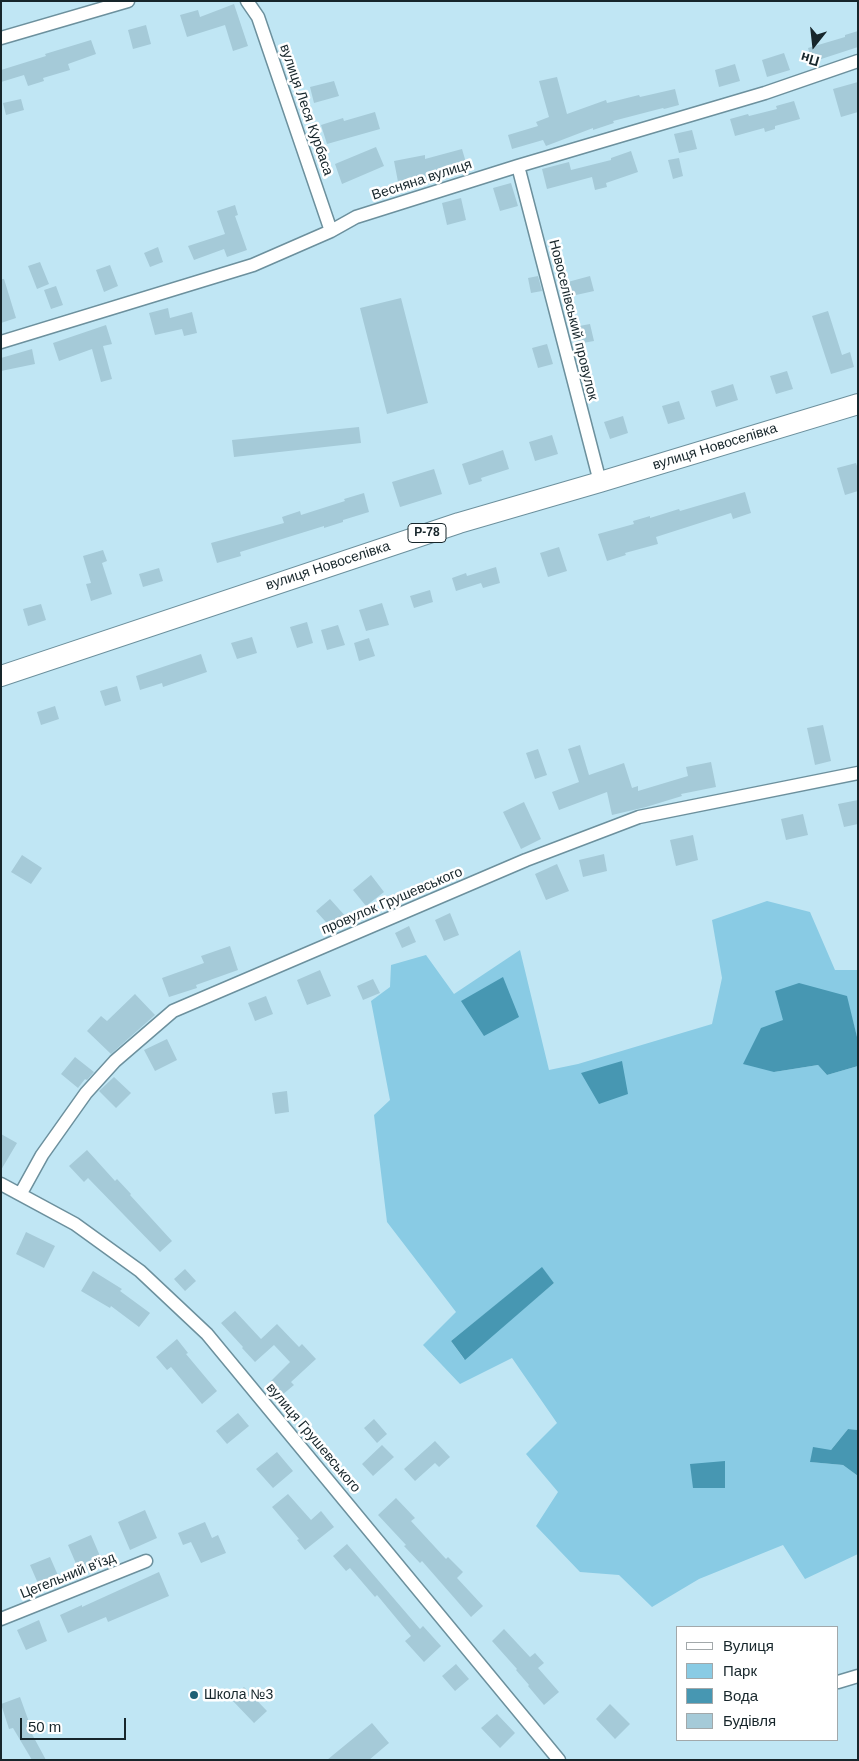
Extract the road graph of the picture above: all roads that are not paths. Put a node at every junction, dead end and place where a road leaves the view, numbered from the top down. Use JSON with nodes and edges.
{"nodes":[{"id":1,"x":128,"y":1,"type":"edge"},
{"id":2,"x":247,"y":1,"type":"edge"},
{"id":3,"x":1,"y":38,"type":"edge"},
{"id":4,"x":858,"y":61,"type":"edge"},
{"id":5,"x":518,"y":166,"type":"junction"},
{"id":6,"x":332,"y":231,"type":"junction"},
{"id":7,"x":1,"y":342,"type":"edge"},
{"id":8,"x":858,"y":404,"type":"edge"},
{"id":9,"x":600,"y":482,"type":"junction"},
{"id":10,"x":1,"y":676,"type":"edge"},
{"id":11,"x":858,"y":773,"type":"edge"},
{"id":12,"x":1,"y":1184,"type":"edge"},
{"id":13,"x":21,"y":1193,"type":"junction"},
{"id":14,"x":146,"y":1561,"type":"dead end"},
{"id":15,"x":1,"y":1619,"type":"edge"},
{"id":16,"x":858,"y":1676,"type":"edge"},
{"id":17,"x":839,"y":1682,"type":"edge"},
{"id":18,"x":559,"y":1760,"type":"edge"}],
"edges":[{"from":1,"to":3,"type":"street"},
{"from":2,"to":6,"type":"street","name":"вулиця Леся Курбаса"},
{"from":4,"to":5,"type":"street","name":"Весняна вулиця"},
{"from":5,"to":6,"type":"street","name":"Весняна вулиця"},
{"from":5,"to":9,"type":"street","name":"Новоселівський провулок"},
{"from":6,"to":7,"type":"street","name":"Весняна вулиця"},
{"from":8,"to":9,"type":"main road","name":"вулиця Новоселівка","number":"Р-78"},
{"from":9,"to":10,"type":"main road","name":"вулиця Новоселівка","number":"Р-78"},
{"from":11,"to":13,"type":"street","name":"провулок Грушевського"},
{"from":12,"to":13,"type":"street","name":"вулиця Грушевського"},
{"from":13,"to":18,"type":"street","name":"вулиця Грушевського"},
{"from":14,"to":15,"type":"street","name":"Цегельний в'їзд"},
{"from":16,"to":17,"type":"street"}]}
